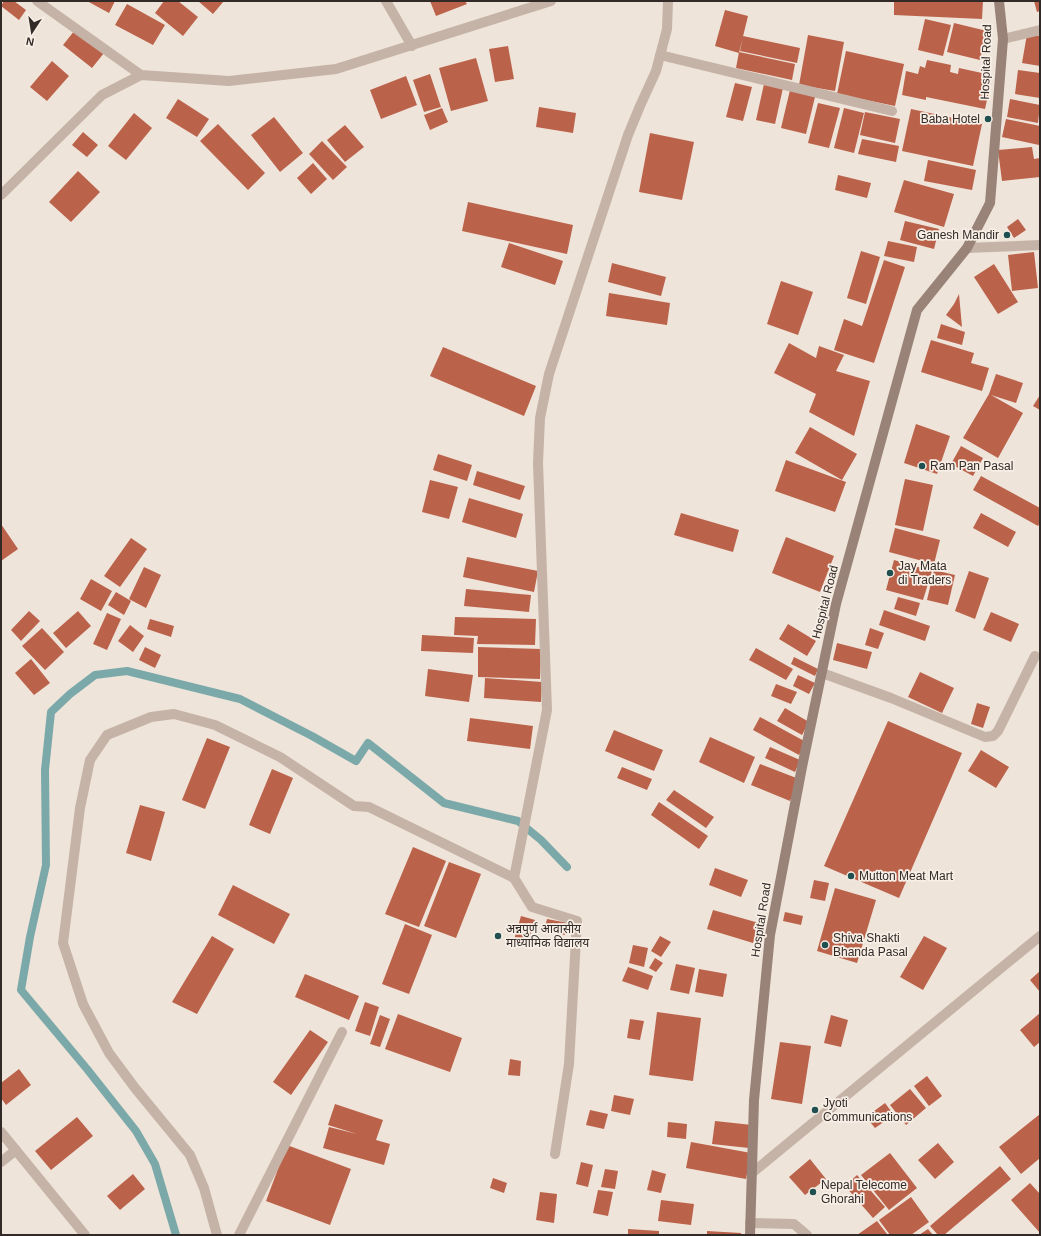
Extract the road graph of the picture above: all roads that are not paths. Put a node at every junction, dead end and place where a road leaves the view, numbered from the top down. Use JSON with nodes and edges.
{"nodes":[{"id":1,"x":37,"y":1,"type":"edge"},
{"id":2,"x":386,"y":1,"type":"edge"},
{"id":3,"x":551,"y":1,"type":"edge"},
{"id":4,"x":668,"y":1,"type":"edge"},
{"id":5,"x":999,"y":1,"type":"edge"},
{"id":6,"x":1040,"y":30,"type":"edge"},
{"id":7,"x":1003,"y":39,"type":"junction"},
{"id":8,"x":412,"y":46,"type":"junction"},
{"id":9,"x":660,"y":56,"type":"junction"},
{"id":10,"x":141,"y":75,"type":"junction"},
{"id":11,"x":892,"y":111,"type":"dead end"},
{"id":12,"x":1,"y":196,"type":"edge"},
{"id":13,"x":1040,"y":245,"type":"edge"},
{"id":14,"x":967,"y":248,"type":"junction"},
{"id":15,"x":1035,"y":656,"type":"dead end"},
{"id":16,"x":822,"y":673,"type":"junction"},
{"id":17,"x":514,"y":878,"type":"junction"},
{"id":18,"x":1040,"y":936,"type":"edge"},
{"id":19,"x":1028,"y":946,"type":"junction"},
{"id":20,"x":1040,"y":948,"type":"edge"},
{"id":21,"x":342,"y":1032,"type":"dead end"},
{"id":22,"x":1,"y":1132,"type":"edge"},
{"id":23,"x":16,"y":1150,"type":"junction"},
{"id":24,"x":555,"y":1154,"type":"dead end"},
{"id":25,"x":1,"y":1162,"type":"edge"},
{"id":26,"x":752,"y":1173,"type":"junction"},
{"id":27,"x":750,"y":1223,"type":"junction"},
{"id":28,"x":85,"y":1235,"type":"edge"},
{"id":29,"x":217,"y":1235,"type":"edge"},
{"id":30,"x":239,"y":1235,"type":"edge"},
{"id":31,"x":750,"y":1235,"type":"edge"},
{"id":32,"x":806,"y":1235,"type":"edge"}],
"edges":[{"from":1,"to":10,"type":"street"},
{"from":2,"to":8,"type":"street"},
{"from":3,"to":8,"type":"street"},
{"from":4,"to":9,"type":"street"},
{"from":5,"to":7,"type":"street","name":"Hospital Road"},
{"from":6,"to":7,"type":"street"},
{"from":7,"to":14,"type":"street","name":"Hospital Road"},
{"from":8,"to":10,"type":"street"},
{"from":9,"to":11,"type":"street"},
{"from":9,"to":17,"type":"street"},
{"from":10,"to":12,"type":"street"},
{"from":13,"to":14,"type":"street"},
{"from":14,"to":16,"type":"street","name":"Hospital Road"},
{"from":15,"to":16,"type":"street"},
{"from":16,"to":26,"type":"street","name":"Hospital Road"},
{"from":17,"to":24,"type":"street"},
{"from":17,"to":29,"type":"street"},
{"from":18,"to":19,"type":"street"},
{"from":19,"to":20,"type":"street"},
{"from":19,"to":26,"type":"street"},
{"from":21,"to":30,"type":"street"},
{"from":22,"to":23,"type":"street"},
{"from":23,"to":25,"type":"street"},
{"from":23,"to":28,"type":"street"},
{"from":26,"to":27,"type":"street","name":"Hospital Road"},
{"from":27,"to":31,"type":"street","name":"Hospital Road"},
{"from":27,"to":32,"type":"street"}]}
